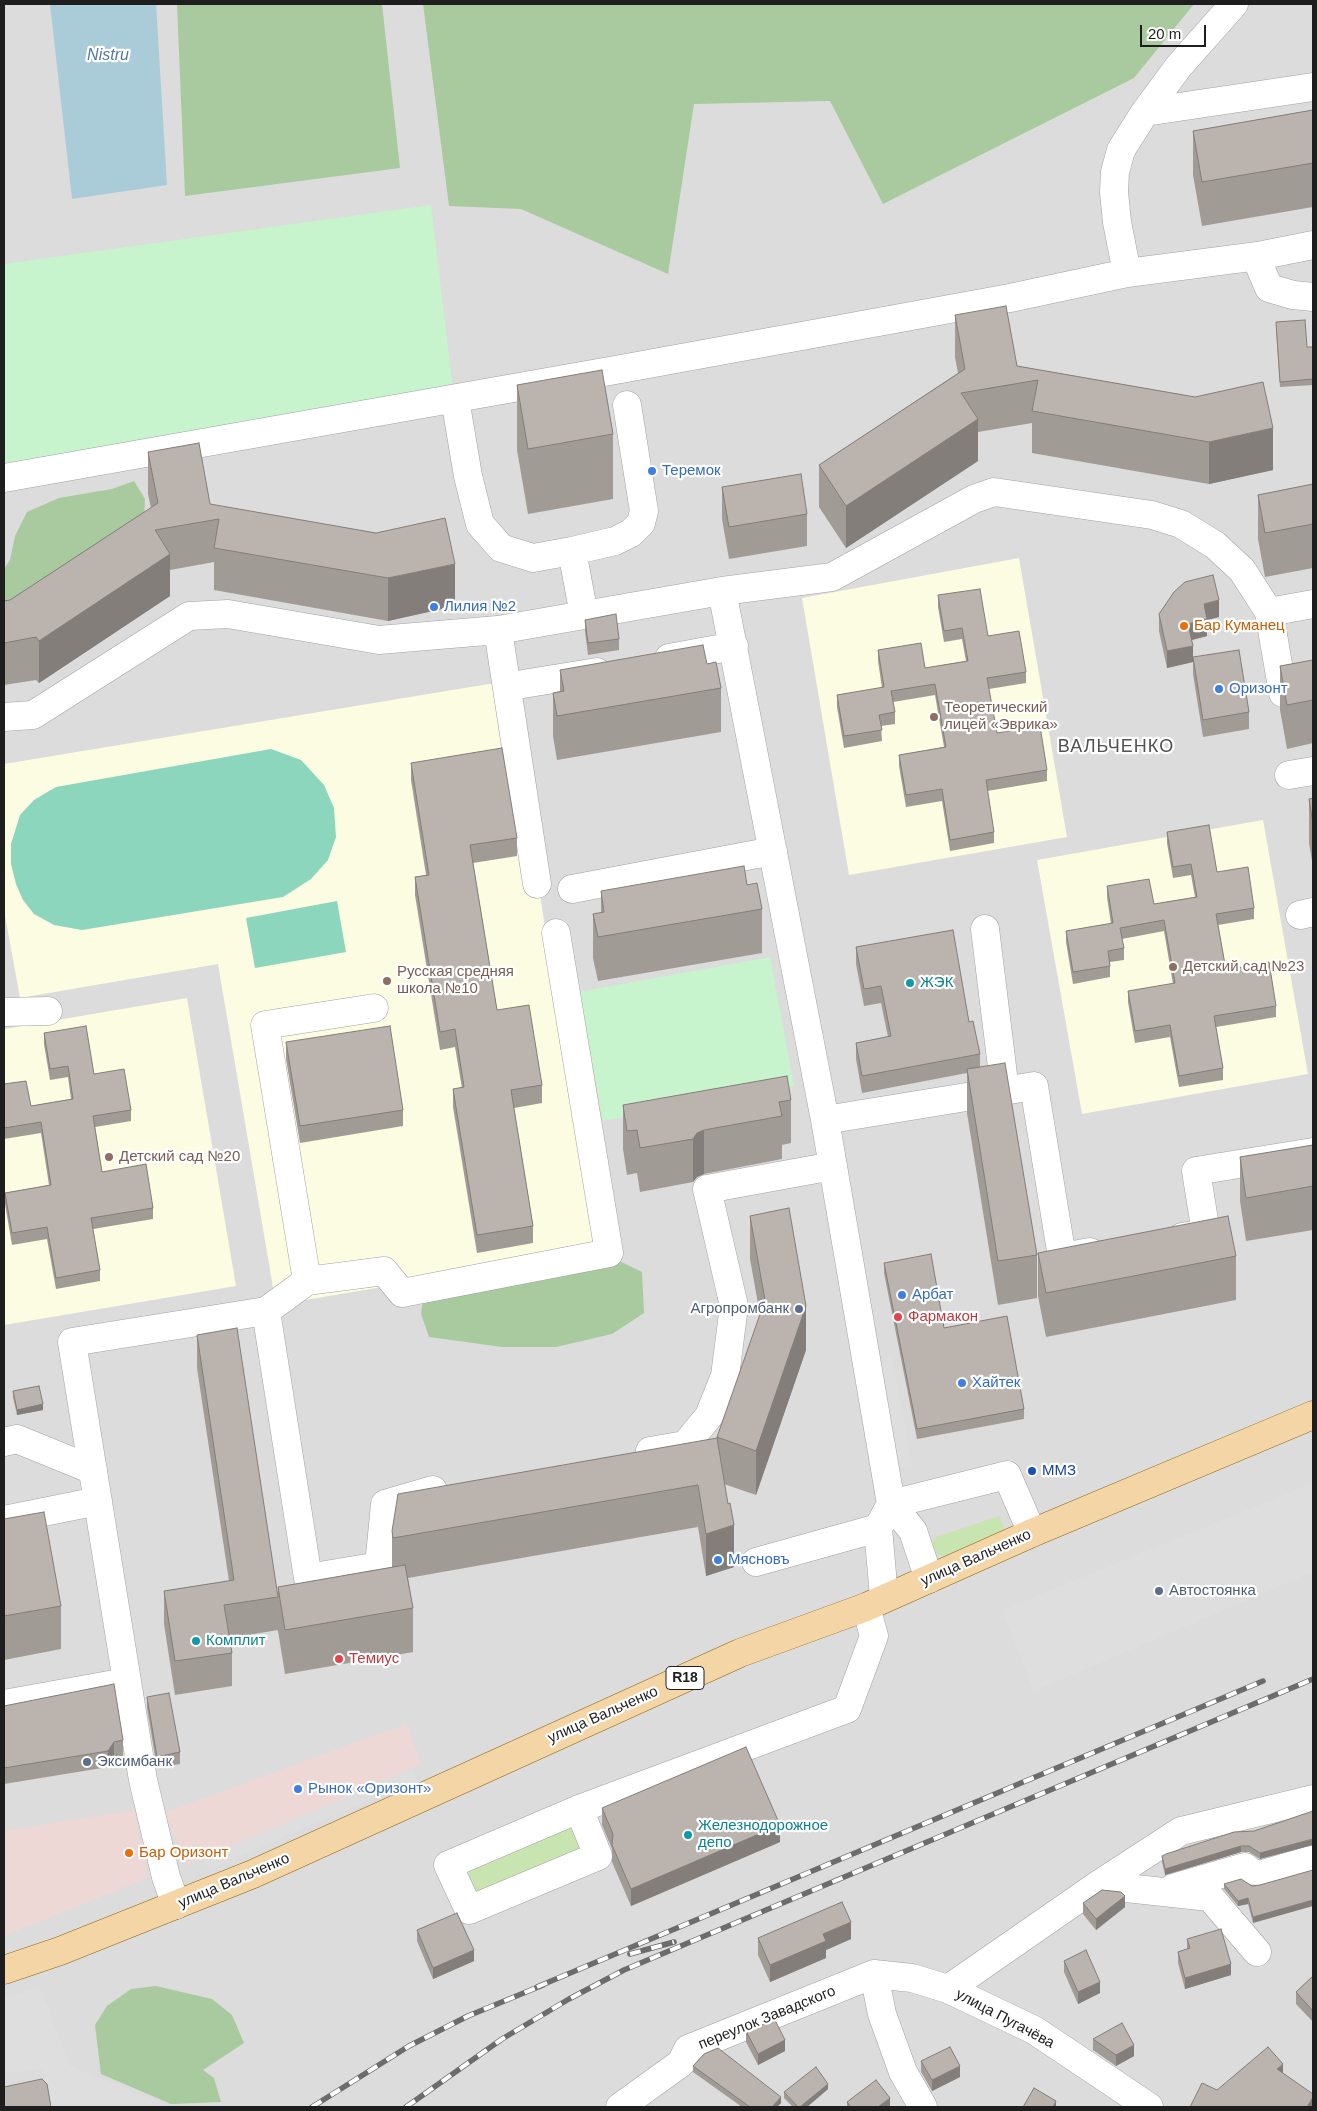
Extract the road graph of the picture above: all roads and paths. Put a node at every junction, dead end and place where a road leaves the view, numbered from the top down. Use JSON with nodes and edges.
{"nodes":[{"id":1,"x":1234,"y":4,"type":"edge"},
{"id":2,"x":1313,"y":87,"type":"edge"},
{"id":3,"x":1145,"y":112,"type":"junction"},
{"id":4,"x":1313,"y":245,"type":"edge"},
{"id":5,"x":1258,"y":256,"type":"junction"},
{"id":6,"x":1128,"y":273,"type":"junction"},
{"id":7,"x":1313,"y":297,"type":"edge"},
{"id":8,"x":455,"y":399,"type":"junction"},
{"id":9,"x":627,"y":405,"type":"dead end"},
{"id":10,"x":4,"y":478,"type":"edge"},
{"id":11,"x":572,"y":551,"type":"junction"},
{"id":12,"x":722,"y":591,"type":"junction"},
{"id":13,"x":1313,"y":604,"type":"edge"},
{"id":14,"x":1268,"y":612,"type":"junction"},
{"id":15,"x":584,"y":615,"type":"junction"},
{"id":16,"x":498,"y":630,"type":"junction"},
{"id":17,"x":734,"y":646,"type":"junction"},
{"id":18,"x":647,"y":662,"type":"edge"},
{"id":19,"x":618,"y":668,"type":"edge"},
{"id":20,"x":523,"y":684,"type":"dead end"},
{"id":21,"x":1313,"y":688,"type":"edge"},
{"id":22,"x":4,"y":717,"type":"edge"},
{"id":23,"x":773,"y":851,"type":"junction"},
{"id":24,"x":538,"y":884,"type":"dead end"},
{"id":25,"x":572,"y":889,"type":"dead end"},
{"id":26,"x":985,"y":929,"type":"dead end"},
{"id":27,"x":556,"y":932,"type":"dead end"},
{"id":28,"x":374,"y":1008,"type":"dead end"},
{"id":29,"x":48,"y":1011,"type":"dead end"},
{"id":30,"x":4,"y":1012,"type":"edge"},
{"id":31,"x":1005,"y":1090,"type":"junction"},
{"id":32,"x":825,"y":1120,"type":"junction"},
{"id":33,"x":1313,"y":1152,"type":"edge"},
{"id":34,"x":833,"y":1166,"type":"junction"},
{"id":35,"x":1158,"y":1241,"type":"edge"},
{"id":36,"x":1119,"y":1247,"type":"edge"},
{"id":37,"x":307,"y":1281,"type":"junction"},
{"id":38,"x":266,"y":1311,"type":"junction"},
{"id":39,"x":1313,"y":1415,"type":"edge"},
{"id":40,"x":4,"y":1442,"type":"edge"},
{"id":41,"x":628,"y":1456,"type":"edge"},
{"id":42,"x":93,"y":1470,"type":"junction"},
{"id":43,"x":460,"y":1486,"type":"edge"},
{"id":44,"x":98,"y":1501,"type":"junction"},
{"id":45,"x":891,"y":1504,"type":"junction"},
{"id":46,"x":4,"y":1520,"type":"edge"},
{"id":47,"x":878,"y":1528,"type":"junction"},
{"id":48,"x":1032,"y":1533,"type":"junction"},
{"id":49,"x":756,"y":1562,"type":"dead end"},
{"id":50,"x":929,"y":1579,"type":"junction"},
{"id":51,"x":875,"y":1602,"type":"junction"},
{"id":52,"x":126,"y":1682,"type":"junction"},
{"id":53,"x":4,"y":1704,"type":"edge"},
{"id":54,"x":1313,"y":1799,"type":"edge"},
{"id":55,"x":579,"y":1809,"type":"junction"},
{"id":56,"x":1311,"y":1860,"type":"dead end"},
{"id":57,"x":1098,"y":1885,"type":"junction"},
{"id":58,"x":1160,"y":1892,"type":"junction"},
{"id":59,"x":176,"y":1905,"type":"junction"},
{"id":60,"x":1257,"y":1952,"type":"dead end"},
{"id":61,"x":4,"y":1970,"type":"edge"},
{"id":62,"x":874,"y":1974,"type":"junction"},
{"id":63,"x":948,"y":1989,"type":"junction"},
{"id":64,"x":620,"y":2107,"type":"edge"},
{"id":65,"x":923,"y":2107,"type":"edge"},
{"id":66,"x":1149,"y":2107,"type":"edge"}],
"edges":[{"from":1,"to":3,"type":"street"},
{"from":2,"to":3,"type":"street"},
{"from":3,"to":6,"type":"street"},
{"from":4,"to":5,"type":"street"},
{"from":5,"to":6,"type":"street"},
{"from":5,"to":7,"type":"street"},
{"from":6,"to":8,"type":"street"},
{"from":8,"to":10,"type":"street"},
{"from":8,"to":11,"type":"street"},
{"from":9,"to":11,"type":"street"},
{"from":11,"to":15,"type":"street"},
{"from":12,"to":14,"type":"street"},
{"from":12,"to":15,"type":"street"},
{"from":12,"to":17,"type":"street"},
{"from":13,"to":14,"type":"street"},
{"from":14,"to":21,"type":"street"},
{"from":15,"to":16,"type":"street"},
{"from":16,"to":22,"type":"street"},
{"from":16,"to":24,"type":"street"},
{"from":17,"to":18,"type":"street"},
{"from":17,"to":23,"type":"street"},
{"from":19,"to":20,"type":"street"},
{"from":23,"to":25,"type":"street"},
{"from":23,"to":32,"type":"street"},
{"from":26,"to":31,"type":"street"},
{"from":27,"to":37,"type":"street"},
{"from":28,"to":37,"type":"street"},
{"from":29,"to":30,"type":"street"},
{"from":31,"to":32,"type":"street"},
{"from":31,"to":36,"type":"street"},
{"from":32,"to":34,"type":"street"},
{"from":33,"to":35,"type":"street"},
{"from":34,"to":41,"type":"street"},
{"from":34,"to":45,"type":"street"},
{"from":37,"to":38,"type":"street"},
{"from":38,"to":42,"type":"street"},
{"from":38,"to":43,"type":"street"},
{"from":39,"to":48,"type":"main road","name":"улица Вальченко","number":"R18"},
{"from":40,"to":42,"type":"street"},
{"from":42,"to":44,"type":"street"},
{"from":44,"to":46,"type":"street"},
{"from":44,"to":52,"type":"street"},
{"from":45,"to":47,"type":"street"},
{"from":45,"to":48,"type":"street"},
{"from":45,"to":50,"type":"street"},
{"from":47,"to":49,"type":"street"},
{"from":47,"to":51,"type":"street"},
{"from":48,"to":50,"type":"main road","name":"улица Вальченко","number":"R18"},
{"from":50,"to":51,"type":"main road","name":"улица Вальченко","number":"R18"},
{"from":51,"to":55,"type":"street"},
{"from":51,"to":59,"type":"main road","name":"улица Вальченко","number":"R18"},
{"from":52,"to":53,"type":"street"},
{"from":52,"to":59,"type":"street"},
{"from":54,"to":57,"type":"street"},
{"from":55,"to":55,"type":"street"},
{"from":56,"to":58,"type":"street"},
{"from":57,"to":58,"type":"street"},
{"from":57,"to":63,"type":"street"},
{"from":58,"to":60,"type":"street"},
{"from":59,"to":61,"type":"main road","name":"улица Вальченко","number":"R18"},
{"from":62,"to":63,"type":"street","name":"улица Пугачёва"},
{"from":62,"to":64,"type":"street","name":"переулок Завадского"},
{"from":62,"to":65,"type":"street"},
{"from":63,"to":66,"type":"street","name":"улица Пугачёва"}]}
